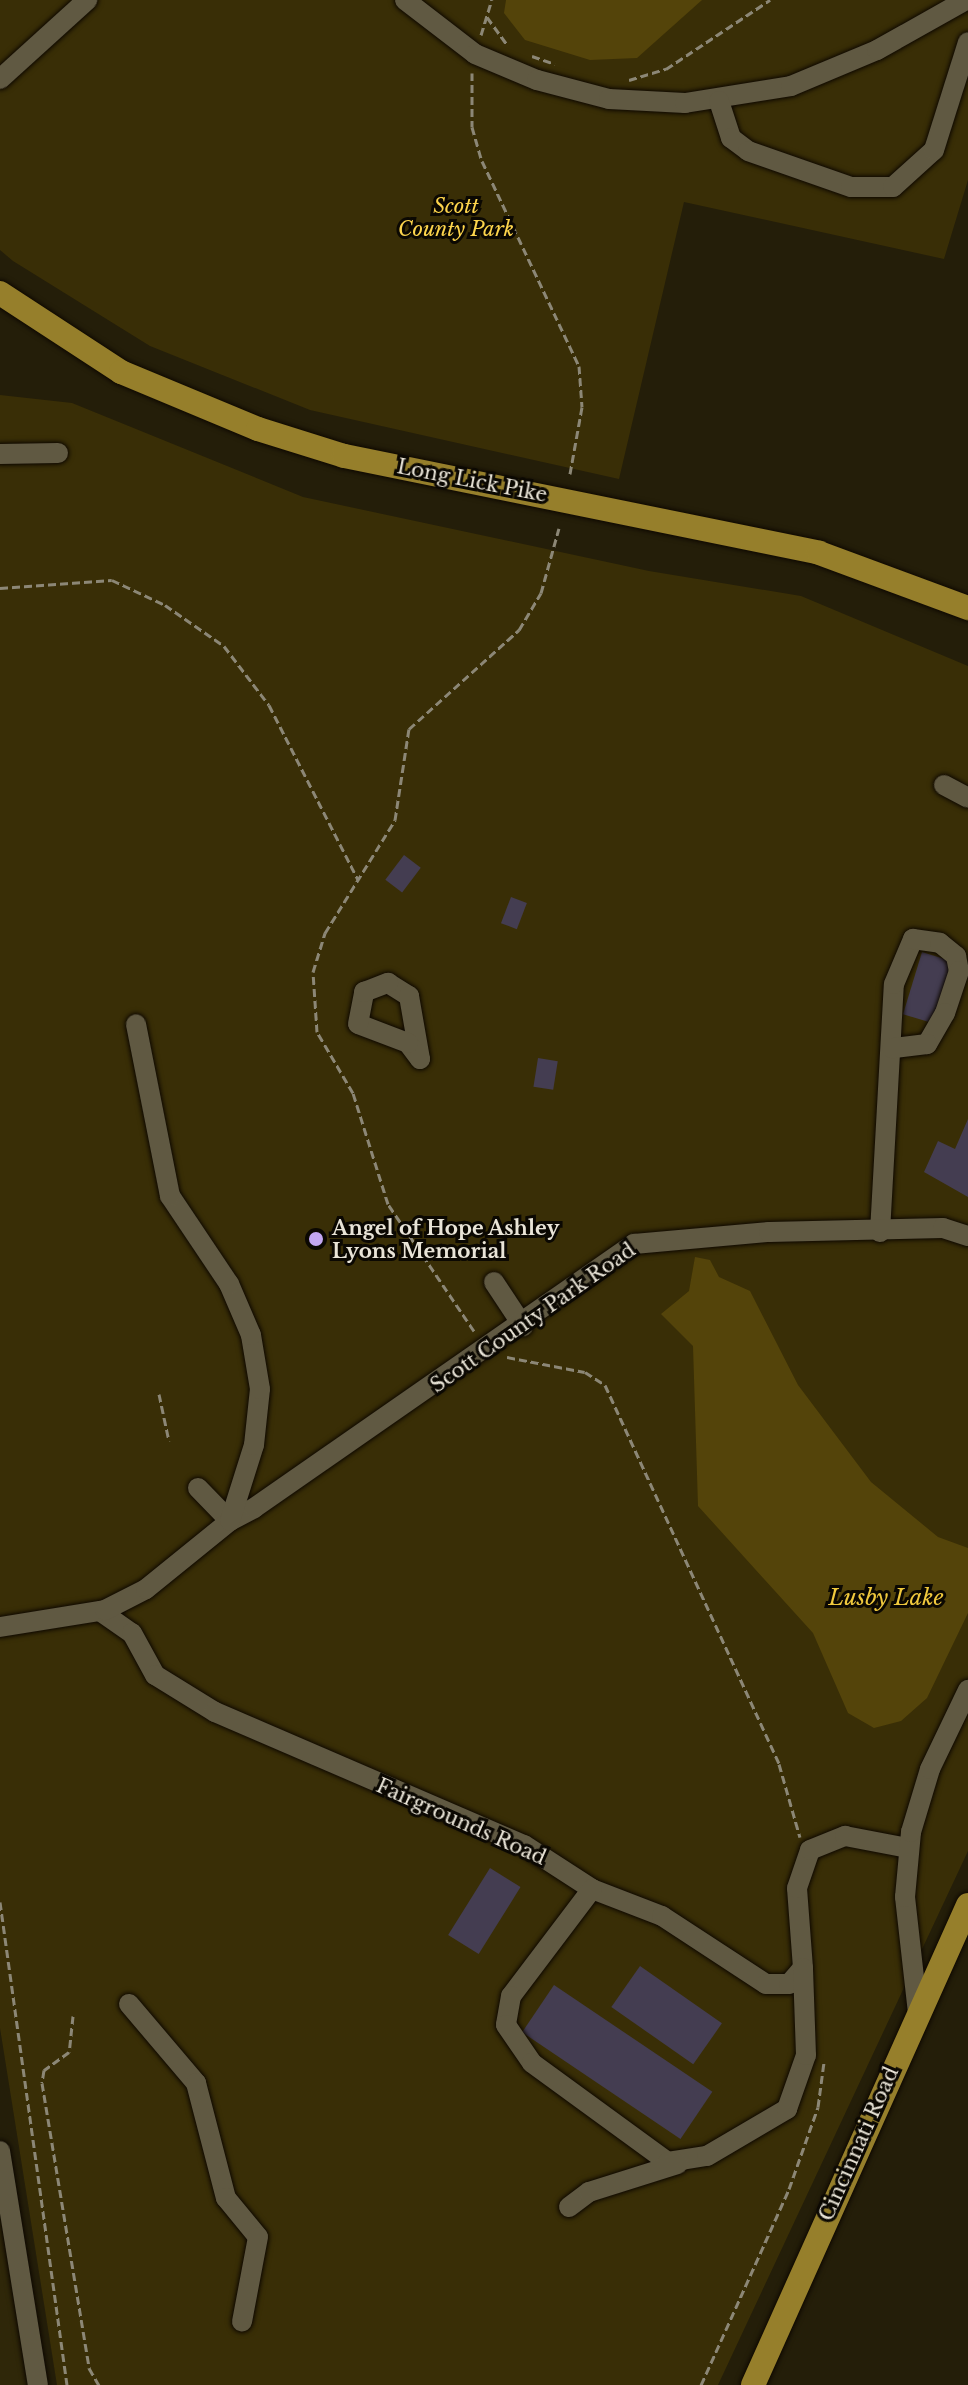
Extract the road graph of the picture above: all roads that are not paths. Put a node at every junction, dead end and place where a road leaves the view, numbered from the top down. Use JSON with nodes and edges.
{"nodes":[{"id":1,"x":87,"y":0,"type":"edge"},
{"id":2,"x":405,"y":0,"type":"edge"},
{"id":3,"x":966,"y":0,"type":"edge"},
{"id":4,"x":968,"y":42,"type":"edge"},
{"id":5,"x":0,"y":79,"type":"edge"},
{"id":6,"x":719,"y":101,"type":"junction"},
{"id":7,"x":0,"y":293,"type":"edge"},
{"id":8,"x":58,"y":453,"type":"dead end"},
{"id":9,"x":0,"y":454,"type":"edge"},
{"id":10,"x":968,"y":608,"type":"edge"},
{"id":11,"x":944,"y":785,"type":"dead end"},
{"id":12,"x":968,"y":798,"type":"edge"},
{"id":13,"x":136,"y":1024,"type":"dead end"},
{"id":14,"x":892,"y":1048,"type":"junction"},
{"id":15,"x":880,"y":1232,"type":"junction"},
{"id":16,"x":968,"y":1236,"type":"edge"},
{"id":17,"x":494,"y":1282,"type":"dead end"},
{"id":18,"x":523,"y":1326,"type":"junction"},
{"id":19,"x":198,"y":1488,"type":"dead end"},
{"id":20,"x":230,"y":1521,"type":"junction"},
{"id":21,"x":100,"y":1611,"type":"junction"},
{"id":22,"x":0,"y":1627,"type":"edge"},
{"id":23,"x":968,"y":1690,"type":"edge"},
{"id":24,"x":908,"y":1848,"type":"junction"},
{"id":25,"x":592,"y":1889,"type":"junction"},
{"id":26,"x":968,"y":1905,"type":"edge"},
{"id":27,"x":803,"y":1968,"type":"junction"},
{"id":28,"x":129,"y":2004,"type":"dead end"},
{"id":29,"x":918,"y":2013,"type":"junction"},
{"id":30,"x":0,"y":2151,"type":"edge"},
{"id":31,"x":678,"y":2164,"type":"junction"},
{"id":32,"x":569,"y":2207,"type":"dead end"},
{"id":33,"x":242,"y":2322,"type":"dead end"},
{"id":34,"x":38,"y":2385,"type":"edge"},
{"id":35,"x":753,"y":2385,"type":"edge"}],
"edges":[{"from":1,"to":5,"type":"street"},
{"from":2,"to":6,"type":"street"},
{"from":3,"to":6,"type":"street"},
{"from":4,"to":6,"type":"street"},
{"from":7,"to":10,"type":"main road","name":"Long Lick Pike"},
{"from":8,"to":9,"type":"street"},
{"from":11,"to":12,"type":"street"},
{"from":13,"to":20,"type":"street"},
{"from":14,"to":14,"type":"street"},
{"from":14,"to":15,"type":"street"},
{"from":15,"to":16,"type":"street","name":"Scott County Park Road"},
{"from":15,"to":18,"type":"street","name":"Scott County Park Road"},
{"from":17,"to":18,"type":"street"},
{"from":18,"to":20,"type":"street","name":"Scott County Park Road"},
{"from":19,"to":20,"type":"street"},
{"from":20,"to":21,"type":"street","name":"Scott County Park Road"},
{"from":21,"to":22,"type":"street"},
{"from":21,"to":25,"type":"street","name":"Fairgrounds Road"},
{"from":23,"to":24,"type":"street"},
{"from":24,"to":27,"type":"street"},
{"from":24,"to":29,"type":"street"},
{"from":25,"to":27,"type":"street","name":"Fairgrounds Road"},
{"from":25,"to":31,"type":"street"},
{"from":26,"to":29,"type":"main road","name":"Cincinnati Road"},
{"from":27,"to":31,"type":"street"},
{"from":28,"to":33,"type":"street"},
{"from":29,"to":35,"type":"main road","name":"Cincinnati Road"},
{"from":30,"to":34,"type":"street"},
{"from":31,"to":32,"type":"street"}]}
